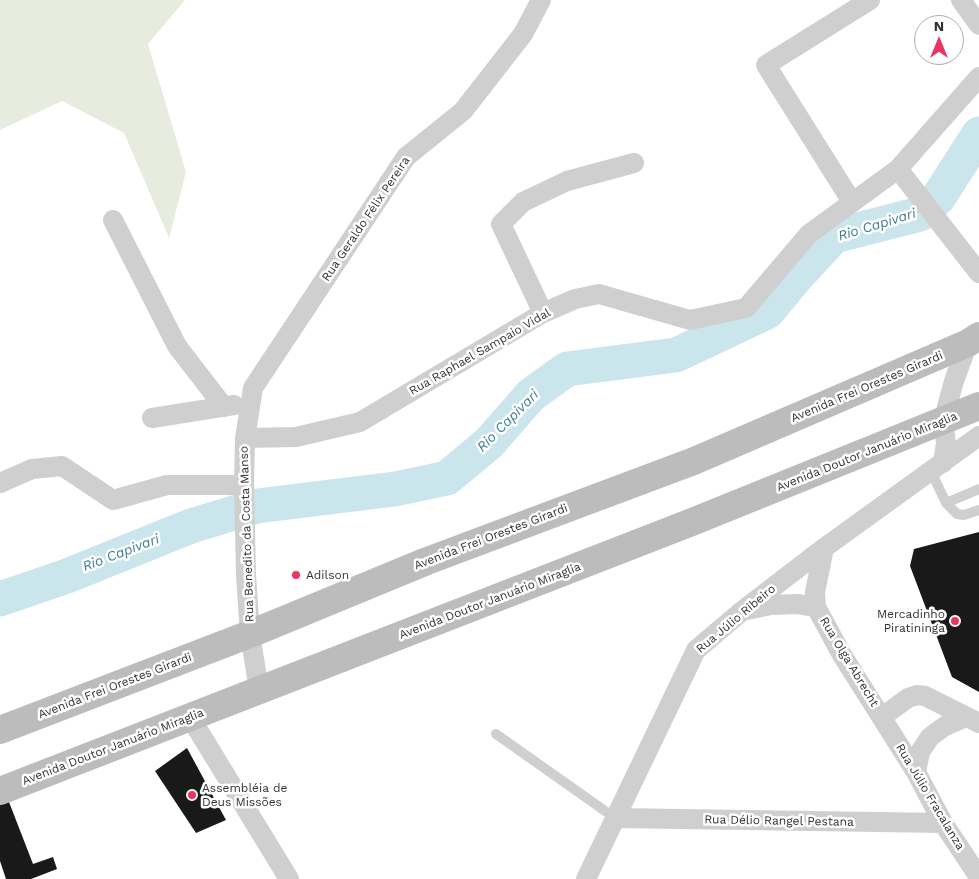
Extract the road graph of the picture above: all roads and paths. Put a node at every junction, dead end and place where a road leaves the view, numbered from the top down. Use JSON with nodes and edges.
{"nodes":[{"id":1,"x":541,"y":0,"type":"edge"},
{"id":2,"x":870,"y":0,"type":"edge"},
{"id":3,"x":961,"y":0,"type":"edge"},
{"id":4,"x":979,"y":25,"type":"edge"},
{"id":5,"x":979,"y":77,"type":"edge"},
{"id":6,"x":634,"y":163,"type":"dead end"},
{"id":7,"x":899,"y":171,"type":"junction"},
{"id":8,"x":852,"y":202,"type":"junction"},
{"id":9,"x":113,"y":220,"type":"dead end"},
{"id":10,"x":979,"y":273,"type":"edge"},
{"id":11,"x":543,"y":314,"type":"junction"},
{"id":12,"x":973,"y":340,"type":"edge"},
{"id":13,"x":251,"y":402,"type":"junction"},
{"id":14,"x":979,"y":406,"type":"edge"},
{"id":15,"x":224,"y":407,"type":"junction"},
{"id":16,"x":152,"y":418,"type":"dead end"},
{"id":17,"x":943,"y":422,"type":"junction"},
{"id":18,"x":979,"y":436,"type":"edge"},
{"id":19,"x":245,"y":438,"type":"junction"},
{"id":20,"x":937,"y":467,"type":"junction"},
{"id":21,"x":0,"y":483,"type":"edge"},
{"id":22,"x":979,"y":489,"type":"edge"},
{"id":23,"x":244,"y":494,"type":"junction"},
{"id":24,"x":946,"y":503,"type":"junction"},
{"id":25,"x":979,"y":510,"type":"edge"},
{"id":26,"x":824,"y":548,"type":"junction"},
{"id":27,"x":816,"y":607,"type":"junction"},
{"id":28,"x":742,"y":611,"type":"junction"},
{"id":29,"x":250,"y":634,"type":"junction"},
{"id":30,"x":259,"y":690,"type":"junction"},
{"id":31,"x":190,"y":717,"type":"junction"},
{"id":32,"x":882,"y":717,"type":"junction"},
{"id":33,"x":973,"y":720,"type":"edge"},
{"id":34,"x":0,"y":730,"type":"edge"},
{"id":35,"x":496,"y":734,"type":"dead end"},
{"id":36,"x":916,"y":772,"type":"junction"},
{"id":37,"x":0,"y":790,"type":"edge"},
{"id":38,"x":615,"y":818,"type":"junction"},
{"id":39,"x":943,"y":823,"type":"junction"},
{"id":40,"x":979,"y":877,"type":"edge"},
{"id":41,"x":289,"y":879,"type":"edge"},
{"id":42,"x":586,"y":879,"type":"edge"}],
"edges":[{"from":1,"to":13,"type":"street","name":"Rua Geraldo Félix Pereira"},
{"from":2,"to":8,"type":"street"},
{"from":3,"to":4,"type":"street"},
{"from":5,"to":7,"type":"street","name":"Rua Raphael Sampaio Vidal"},
{"from":6,"to":11,"type":"street"},
{"from":7,"to":8,"type":"street","name":"Rua Raphael Sampaio Vidal"},
{"from":7,"to":10,"type":"street"},
{"from":8,"to":11,"type":"street","name":"Rua Raphael Sampaio Vidal"},
{"from":9,"to":15,"type":"street"},
{"from":11,"to":19,"type":"street","name":"Rua Raphael Sampaio Vidal"},
{"from":12,"to":17,"type":"street"},
{"from":12,"to":29,"type":"main road","name":"Avenida Frei Orestes Girardi"},
{"from":13,"to":15,"type":"street"},
{"from":13,"to":19,"type":"street","name":"Rua Geraldo Félix Pereira"},
{"from":14,"to":17,"type":"main road","name":"Avenida Doutor Januário Miraglia"},
{"from":15,"to":16,"type":"street"},
{"from":17,"to":20,"type":"street"},
{"from":17,"to":30,"type":"main road","name":"Avenida Doutor Januário Miraglia"},
{"from":18,"to":20,"type":"street","name":"Rua Júlio Ribeiro"},
{"from":19,"to":23,"type":"street","name":"Rua Benedito da Costa Manso"},
{"from":20,"to":24,"type":"lane"},
{"from":20,"to":26,"type":"street","name":"Rua Júlio Ribeiro"},
{"from":21,"to":23,"type":"street"},
{"from":22,"to":24,"type":"lane"},
{"from":23,"to":29,"type":"street","name":"Rua Benedito da Costa Manso"},
{"from":24,"to":25,"type":"lane"},
{"from":26,"to":27,"type":"street","name":"Rua Olga Abrecht"},
{"from":26,"to":28,"type":"street","name":"Rua Júlio Ribeiro"},
{"from":27,"to":28,"type":"street","name":"Rua Olga Abrecht"},
{"from":27,"to":32,"type":"street","name":"Rua Olga Abrecht"},
{"from":28,"to":38,"type":"street","name":"Rua Júlio Ribeiro"},
{"from":29,"to":30,"type":"street","name":"Rua Benedito da Costa Manso"},
{"from":29,"to":34,"type":"main road","name":"Avenida Frei Orestes Girardi"},
{"from":30,"to":31,"type":"main road","name":"Avenida Doutor Januário Miraglia"},
{"from":31,"to":37,"type":"main road","name":"Avenida Doutor Januário Miraglia"},
{"from":31,"to":41,"type":"street"},
{"from":32,"to":33,"type":"street"},
{"from":32,"to":36,"type":"street","name":"Rua Júlio Fracalanza"},
{"from":33,"to":36,"type":"street"},
{"from":35,"to":38,"type":"lane"},
{"from":36,"to":39,"type":"street","name":"Rua Júlio Fracalanza"},
{"from":38,"to":39,"type":"street","name":"Rua Délio Rangel Pestana"},
{"from":38,"to":42,"type":"street","name":"Rua Júlio Ribeiro"},
{"from":39,"to":40,"type":"street","name":"Rua Júlio Fracalanza"}]}
